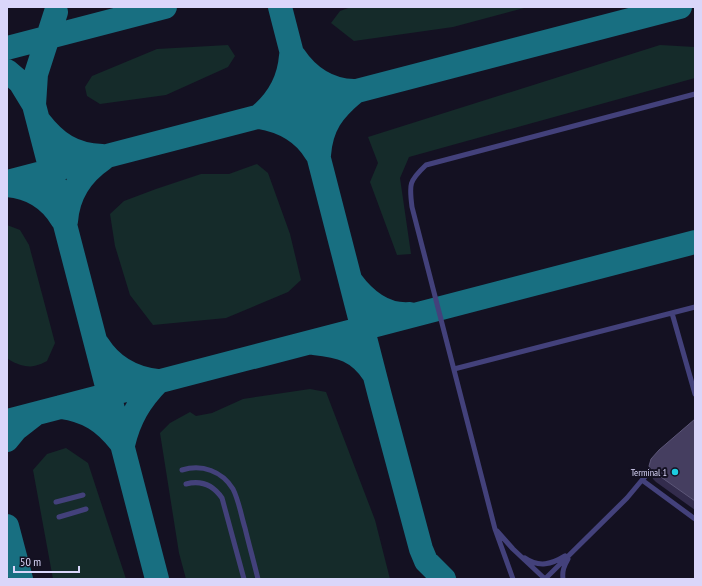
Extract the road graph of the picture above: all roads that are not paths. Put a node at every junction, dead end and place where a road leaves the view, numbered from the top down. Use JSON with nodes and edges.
{"nodes":[{"id":1,"x":695,"y":94,"type":"edge"},
{"id":2,"x":695,"y":307,"type":"edge"},
{"id":3,"x":672,"y":313,"type":"junction"},
{"id":4,"x":454,"y":369,"type":"junction"},
{"id":5,"x":695,"y":394,"type":"edge"},
{"id":6,"x":661,"y":459,"type":"edge"},
{"id":7,"x":182,"y":470,"type":"dead end"},
{"id":8,"x":642,"y":480,"type":"junction"},
{"id":9,"x":186,"y":484,"type":"dead end"},
{"id":10,"x":83,"y":495,"type":"dead end"},
{"id":11,"x":56,"y":502,"type":"dead end"},
{"id":12,"x":86,"y":509,"type":"dead end"},
{"id":13,"x":58,"y":517,"type":"dead end"},
{"id":14,"x":695,"y":519,"type":"edge"},
{"id":15,"x":495,"y":529,"type":"junction"},
{"id":16,"x":513,"y":549,"type":"junction"},
{"id":17,"x":572,"y":553,"type":"junction"},
{"id":18,"x":244,"y":579,"type":"edge"},
{"id":19,"x":258,"y":579,"type":"edge"},
{"id":20,"x":512,"y":579,"type":"edge"},
{"id":21,"x":545,"y":579,"type":"edge"},
{"id":22,"x":563,"y":579,"type":"edge"}],
"edges":[{"from":1,"to":4,"type":"lane"},
{"from":2,"to":3,"type":"lane"},
{"from":3,"to":4,"type":"lane"},
{"from":3,"to":5,"type":"lane"},
{"from":4,"to":15,"type":"lane"},
{"from":6,"to":8,"type":"lane"},
{"from":7,"to":19,"type":"lane"},
{"from":8,"to":14,"type":"lane"},
{"from":8,"to":17,"type":"lane"},
{"from":9,"to":18,"type":"lane"},
{"from":10,"to":11,"type":"lane"},
{"from":12,"to":13,"type":"lane"},
{"from":15,"to":16,"type":"lane"},
{"from":15,"to":20,"type":"lane"},
{"from":16,"to":17,"type":"lane"},
{"from":16,"to":21,"type":"lane"},
{"from":17,"to":21,"type":"lane"},
{"from":17,"to":22,"type":"lane"}]}
